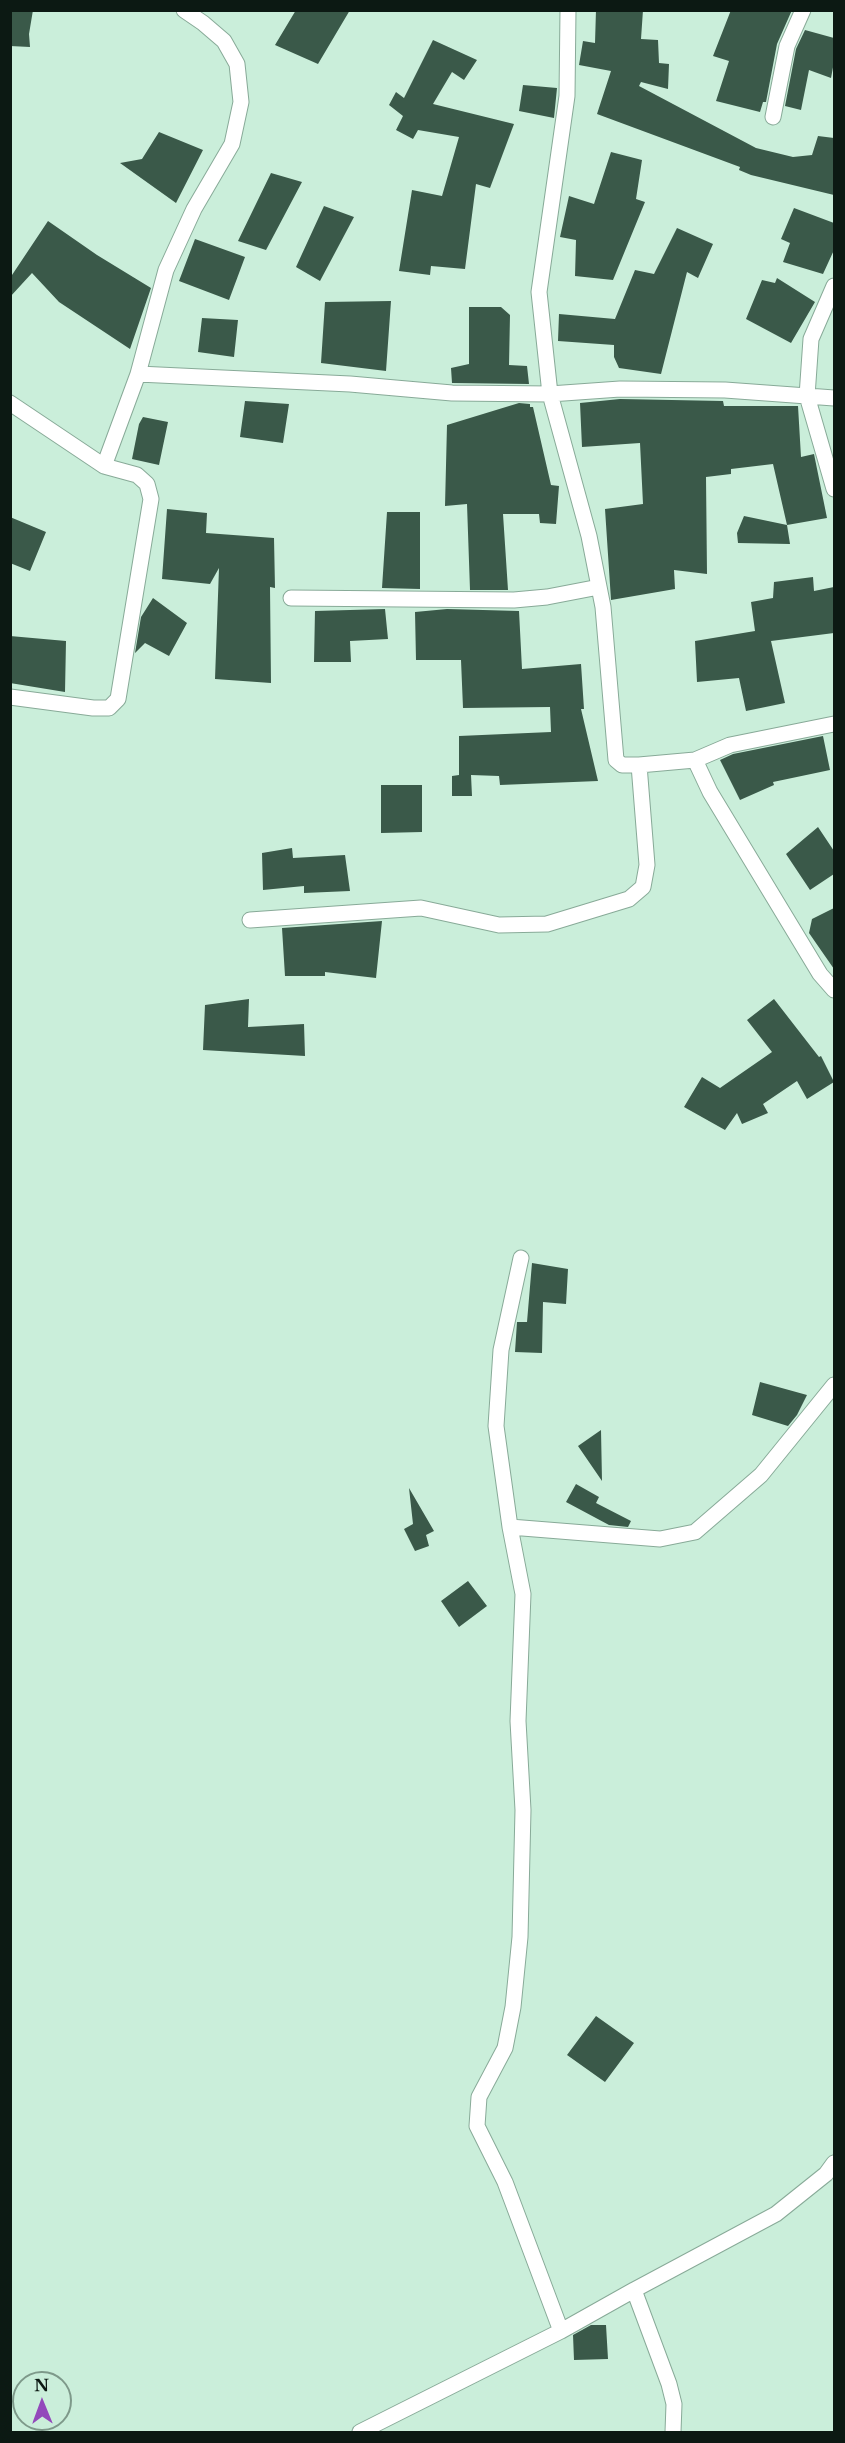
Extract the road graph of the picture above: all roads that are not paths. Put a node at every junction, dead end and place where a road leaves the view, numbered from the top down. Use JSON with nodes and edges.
{"nodes":[{"id":1,"x":184,"y":10,"type":"edge"},
{"id":2,"x":568,"y":10,"type":"edge"},
{"id":3,"x":803,"y":10,"type":"edge"},
{"id":4,"x":773,"y":117,"type":"dead end"},
{"id":5,"x":834,"y":286,"type":"edge"},
{"id":6,"x":138,"y":374,"type":"junction"},
{"id":7,"x":550,"y":394,"type":"junction"},
{"id":8,"x":807,"y":396,"type":"junction"},
{"id":9,"x":834,"y":398,"type":"edge"},
{"id":10,"x":10,"y":403,"type":"edge"},
{"id":11,"x":104,"y":466,"type":"junction"},
{"id":12,"x":834,"y":489,"type":"edge"},
{"id":13,"x":599,"y":587,"type":"junction"},
{"id":14,"x":291,"y":598,"type":"dead end"},
{"id":15,"x":10,"y":697,"type":"edge"},
{"id":16,"x":834,"y":724,"type":"edge"},
{"id":17,"x":695,"y":760,"type":"junction"},
{"id":18,"x":639,"y":765,"type":"junction"},
{"id":19,"x":250,"y":920,"type":"dead end"},
{"id":20,"x":834,"y":990,"type":"edge"},
{"id":21,"x":521,"y":1258,"type":"dead end"},
{"id":22,"x":834,"y":1385,"type":"edge"},
{"id":23,"x":510,"y":1527,"type":"junction"},
{"id":24,"x":834,"y":2163,"type":"edge"},
{"id":25,"x":634,"y":2289,"type":"junction"},
{"id":26,"x":561,"y":2331,"type":"junction"},
{"id":27,"x":360,"y":2433,"type":"edge"},
{"id":28,"x":673,"y":2433,"type":"edge"}],
"edges":[{"from":1,"to":6,"type":"street"},
{"from":2,"to":7,"type":"street"},
{"from":3,"to":4,"type":"street"},
{"from":5,"to":8,"type":"street"},
{"from":6,"to":7,"type":"street"},
{"from":6,"to":11,"type":"street"},
{"from":7,"to":8,"type":"street"},
{"from":7,"to":13,"type":"street"},
{"from":8,"to":9,"type":"street"},
{"from":8,"to":12,"type":"street"},
{"from":10,"to":11,"type":"street"},
{"from":11,"to":15,"type":"street"},
{"from":13,"to":14,"type":"street"},
{"from":13,"to":18,"type":"street"},
{"from":16,"to":17,"type":"street"},
{"from":17,"to":18,"type":"street"},
{"from":17,"to":20,"type":"street"},
{"from":18,"to":19,"type":"street"},
{"from":21,"to":23,"type":"street"},
{"from":22,"to":23,"type":"street"},
{"from":23,"to":26,"type":"street"},
{"from":24,"to":25,"type":"street"},
{"from":25,"to":26,"type":"street"},
{"from":25,"to":28,"type":"street"},
{"from":26,"to":27,"type":"street"}]}
